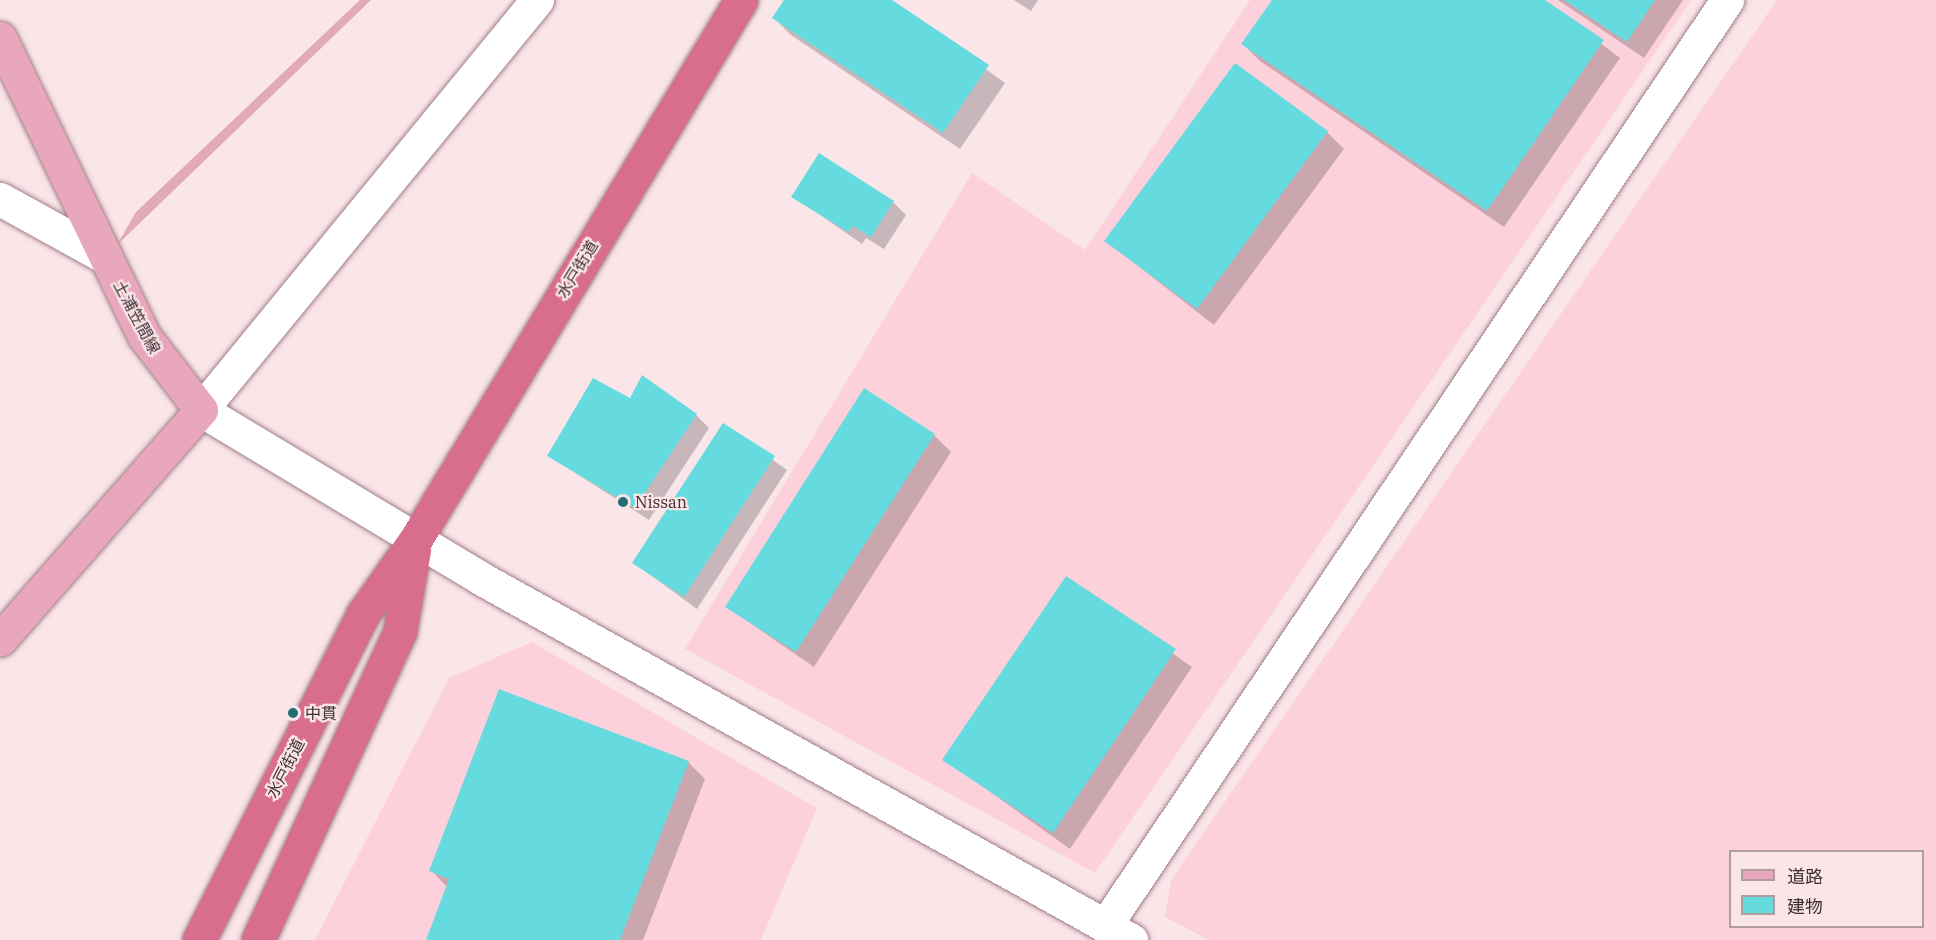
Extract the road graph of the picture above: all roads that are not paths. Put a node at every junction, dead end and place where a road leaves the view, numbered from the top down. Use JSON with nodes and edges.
{"nodes":[{"id":1,"x":537,"y":0,"type":"edge"},
{"id":2,"x":741,"y":0,"type":"edge"},
{"id":3,"x":1727,"y":0,"type":"edge"},
{"id":4,"x":0,"y":38,"type":"edge"},
{"id":5,"x":0,"y":199,"type":"edge"},
{"id":6,"x":105,"y":257,"type":"junction"},
{"id":7,"x":201,"y":410,"type":"junction"},
{"id":8,"x":416,"y":539,"type":"junction"},
{"id":9,"x":0,"y":640,"type":"edge"},
{"id":10,"x":1118,"y":933,"type":"edge"},
{"id":11,"x":199,"y":940,"type":"edge"},
{"id":12,"x":258,"y":940,"type":"edge"}],
"edges":[{"from":1,"to":7,"type":"street"},
{"from":2,"to":8,"type":"highway","name":"水戸街道"},
{"from":3,"to":10,"type":"street"},
{"from":4,"to":6,"type":"main road","name":"土浦笠間線"},
{"from":5,"to":6,"type":"street"},
{"from":6,"to":7,"type":"main road","name":"土浦笠間線"},
{"from":7,"to":8,"type":"street"},
{"from":7,"to":9,"type":"main road"},
{"from":8,"to":10,"type":"street"},
{"from":8,"to":11,"type":"highway","name":"水戸街道"},
{"from":8,"to":12,"type":"highway","name":"水戸街道"}]}
